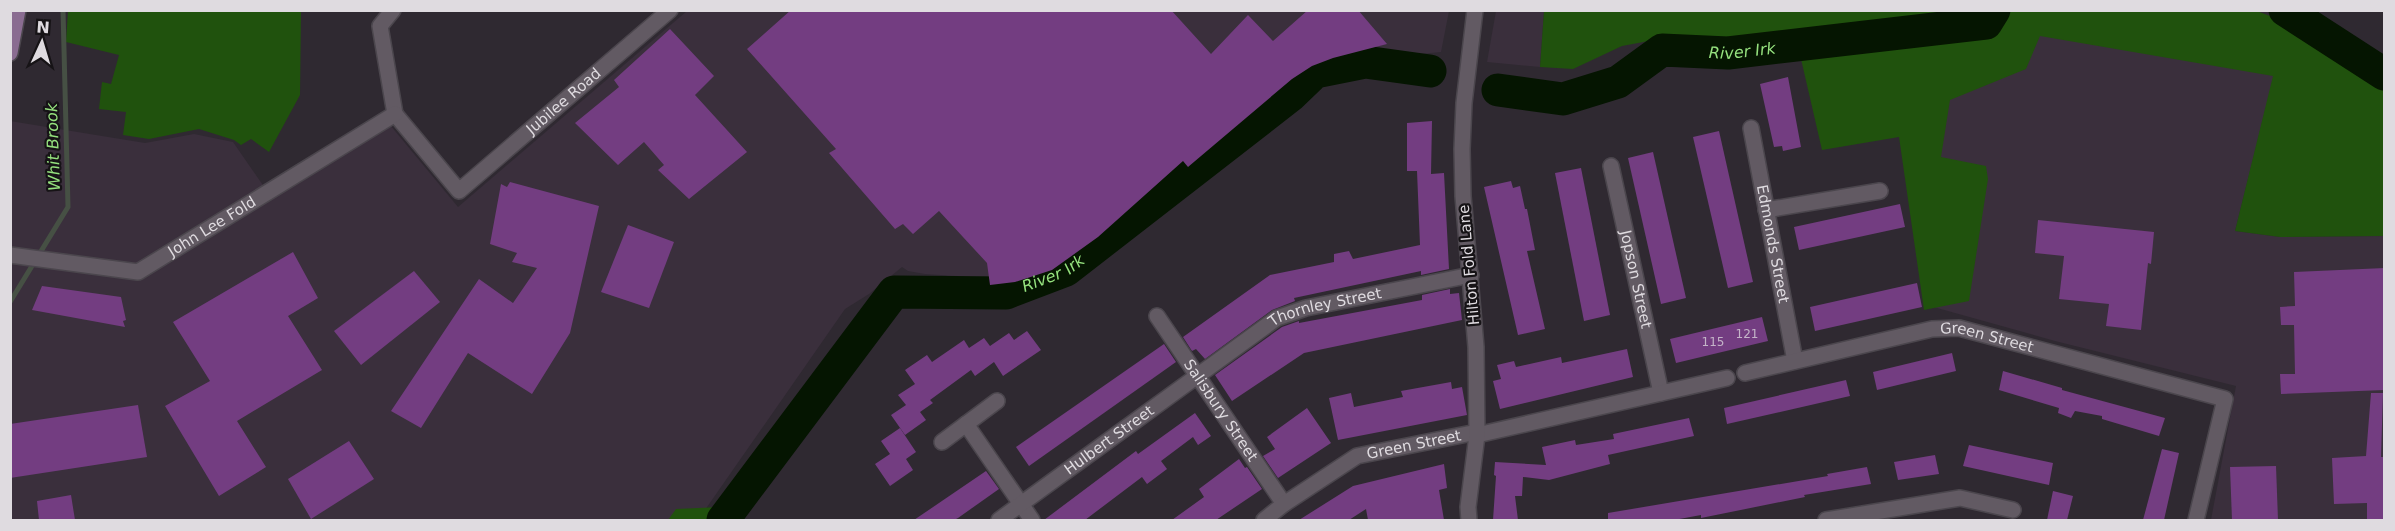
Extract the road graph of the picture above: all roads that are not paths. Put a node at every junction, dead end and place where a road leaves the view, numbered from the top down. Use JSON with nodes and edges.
{"nodes":[{"id":1,"x":18,"y":10,"type":"edge"},
{"id":2,"x":393,"y":10,"type":"edge"},
{"id":3,"x":670,"y":10,"type":"edge"},
{"id":4,"x":1475,"y":10,"type":"edge"},
{"id":5,"x":10,"y":53,"type":"edge"},
{"id":6,"x":395,"y":114,"type":"junction"},
{"id":7,"x":1751,"y":128,"type":"dead end"},
{"id":8,"x":1611,"y":166,"type":"dead end"},
{"id":9,"x":1880,"y":191,"type":"dead end"},
{"id":10,"x":1766,"y":210,"type":"junction"},
{"id":11,"x":15,"y":256,"type":"edge"},
{"id":12,"x":1471,"y":275,"type":"junction"},
{"id":13,"x":1157,"y":316,"type":"dead end"},
{"id":14,"x":1795,"y":361,"type":"junction"},
{"id":15,"x":1745,"y":373,"type":"dead end"},
{"id":16,"x":1196,"y":375,"type":"junction"},
{"id":17,"x":1727,"y":378,"type":"dead end"},
{"id":18,"x":1661,"y":393,"type":"junction"},
{"id":19,"x":997,"y":401,"type":"dead end"},
{"id":20,"x":966,"y":424,"type":"junction"},
{"id":21,"x":1477,"y":433,"type":"junction"},
{"id":22,"x":942,"y":442,"type":"dead end"},
{"id":23,"x":1284,"y":504,"type":"junction"},
{"id":24,"x":1022,"y":505,"type":"junction"},
{"id":25,"x":2013,"y":510,"type":"dead end"},
{"id":26,"x":999,"y":520,"type":"edge"},
{"id":27,"x":1032,"y":520,"type":"edge"},
{"id":28,"x":1264,"y":520,"type":"edge"},
{"id":29,"x":1469,"y":520,"type":"edge"},
{"id":30,"x":1826,"y":520,"type":"edge"},
{"id":31,"x":2196,"y":520,"type":"edge"}],
"edges":[{"from":1,"to":5,"type":"street"},
{"from":2,"to":6,"type":"street"},
{"from":3,"to":6,"type":"street","name":"Jubilee Road"},
{"from":4,"to":12,"type":"street","name":"Hilton Fold Lane"},
{"from":6,"to":11,"type":"street","name":"John Lee Fold"},
{"from":7,"to":10,"type":"street","name":"Edmonds Street"},
{"from":8,"to":18,"type":"street","name":"Jopson Street"},
{"from":9,"to":10,"type":"street"},
{"from":10,"to":14,"type":"street","name":"Edmonds Street"},
{"from":12,"to":16,"type":"street","name":"Thornley Street"},
{"from":12,"to":21,"type":"street","name":"Hilton Fold Lane"},
{"from":13,"to":16,"type":"street","name":"Salisbury Street"},
{"from":14,"to":15,"type":"street","name":"Green Street"},
{"from":14,"to":31,"type":"street","name":"Green Street"},
{"from":16,"to":23,"type":"street","name":"Salisbury Street"},
{"from":16,"to":24,"type":"street","name":"Hulbert Street"},
{"from":17,"to":18,"type":"street","name":"Green Street"},
{"from":18,"to":21,"type":"street","name":"Green Street"},
{"from":19,"to":20,"type":"street"},
{"from":20,"to":22,"type":"street"},
{"from":20,"to":24,"type":"street"},
{"from":21,"to":23,"type":"street","name":"Green Street"},
{"from":21,"to":29,"type":"street","name":"Hilton Fold Lane"},
{"from":23,"to":28,"type":"street","name":"Green Street"},
{"from":24,"to":26,"type":"street","name":"Hulbert Street"},
{"from":24,"to":27,"type":"street"},
{"from":25,"to":30,"type":"street"}]}
